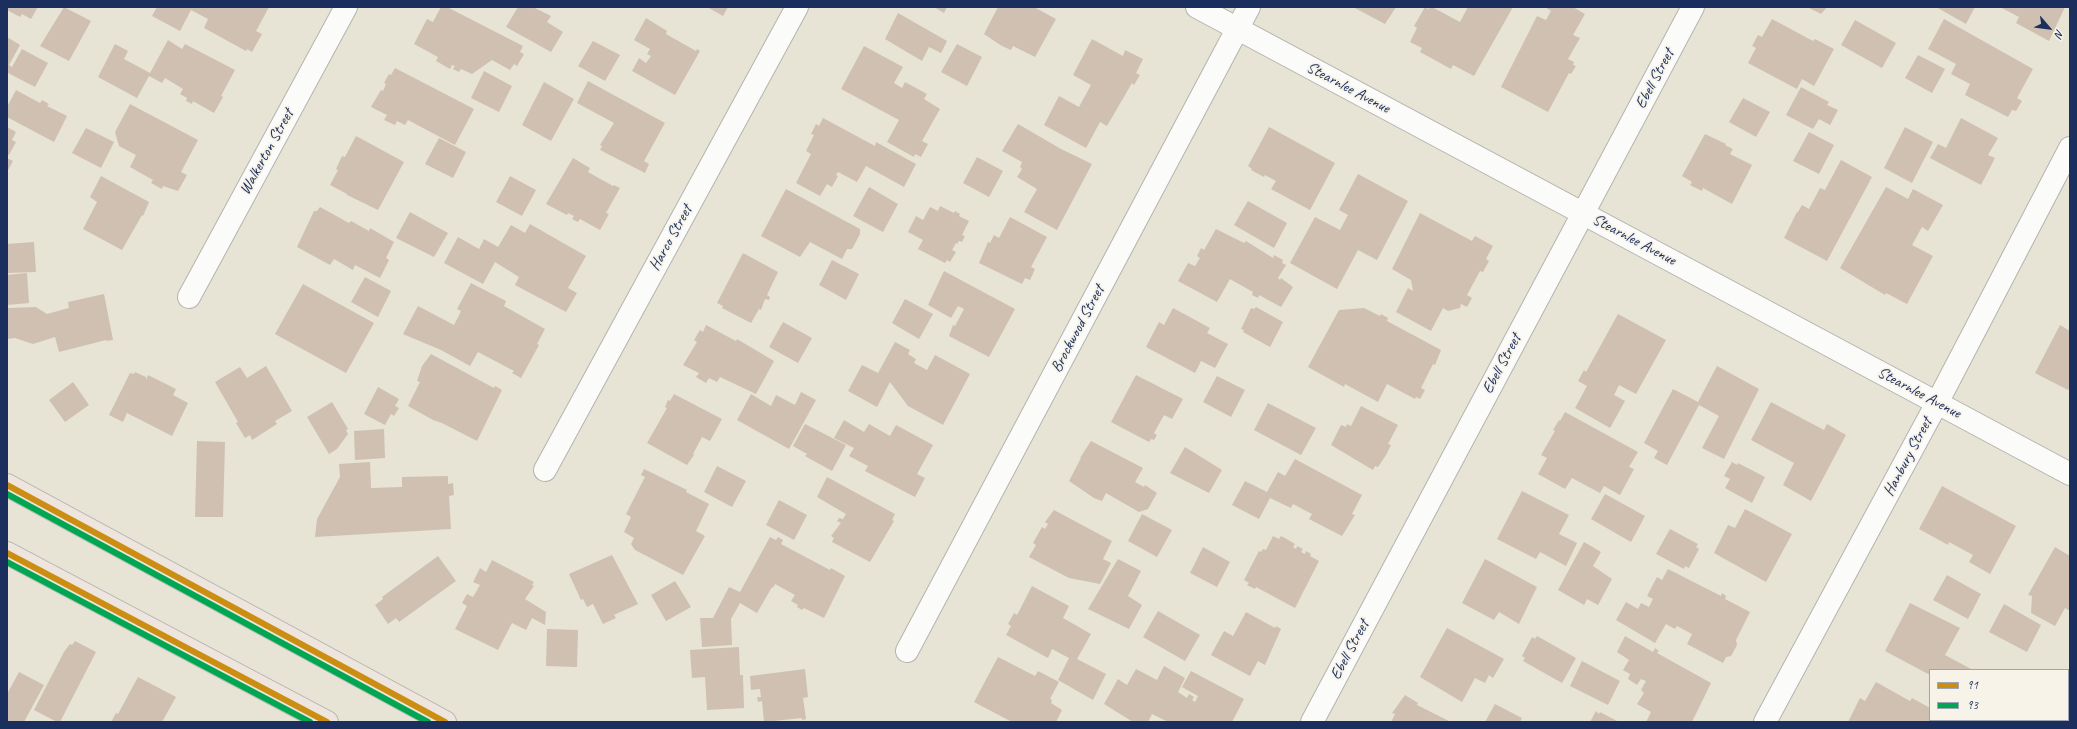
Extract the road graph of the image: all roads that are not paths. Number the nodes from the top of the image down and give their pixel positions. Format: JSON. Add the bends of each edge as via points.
{"nodes":[{"id":1,"x":346,"y":7,"type":"edge"},
{"id":2,"x":797,"y":7,"type":"edge"},
{"id":3,"x":1197,"y":7,"type":"edge"},
{"id":4,"x":1249,"y":7,"type":"edge"},
{"id":5,"x":1693,"y":7,"type":"edge"},
{"id":6,"x":1237,"y":29,"type":"junction"},
{"id":7,"x":2070,"y":148,"type":"edge"},
{"id":8,"x":1583,"y":213,"type":"junction"},
{"id":9,"x":189,"y":297,"type":"dead end"},
{"id":10,"x":1937,"y":403,"type":"junction"},
{"id":11,"x":545,"y":470,"type":"dead end"},
{"id":12,"x":2070,"y":474,"type":"edge"},
{"id":13,"x":7,"y":485,"type":"edge"},
{"id":14,"x":7,"y":553,"type":"edge"},
{"id":15,"x":907,"y":651,"type":"dead end"},
{"id":16,"x":327,"y":722,"type":"edge"},
{"id":17,"x":445,"y":722,"type":"edge"},
{"id":18,"x":1312,"y":722,"type":"edge"},
{"id":19,"x":1765,"y":722,"type":"edge"}],
"edges":[{"from":1,"to":9,"type":"street","name":"Walkerton Street"},
{"from":2,"to":11,"type":"street","name":"Harco Street"},
{"from":3,"to":6,"type":"street","name":"Stearnlee Avenue"},
{"from":4,"to":6,"type":"street","name":"Brockwood Street"},
{"from":5,"to":8,"type":"street","name":"Ebell Street"},
{"from":6,"to":8,"type":"street","name":"Stearnlee Avenue"},
{"from":6,"to":15,"type":"street","name":"Brockwood Street"},
{"from":7,"to":10,"type":"street","name":"Hanbury Street"},
{"from":8,"to":10,"type":"street","name":"Stearnlee Avenue"},
{"from":8,"to":18,"type":"street","name":"Ebell Street"},
{"from":10,"to":12,"type":"street","name":"Stearnlee Avenue"},
{"from":10,"to":19,"type":"street","name":"Hanbury Street"},
{"from":13,"to":17,"type":"main road"},
{"from":14,"to":16,"type":"main road"}]}
